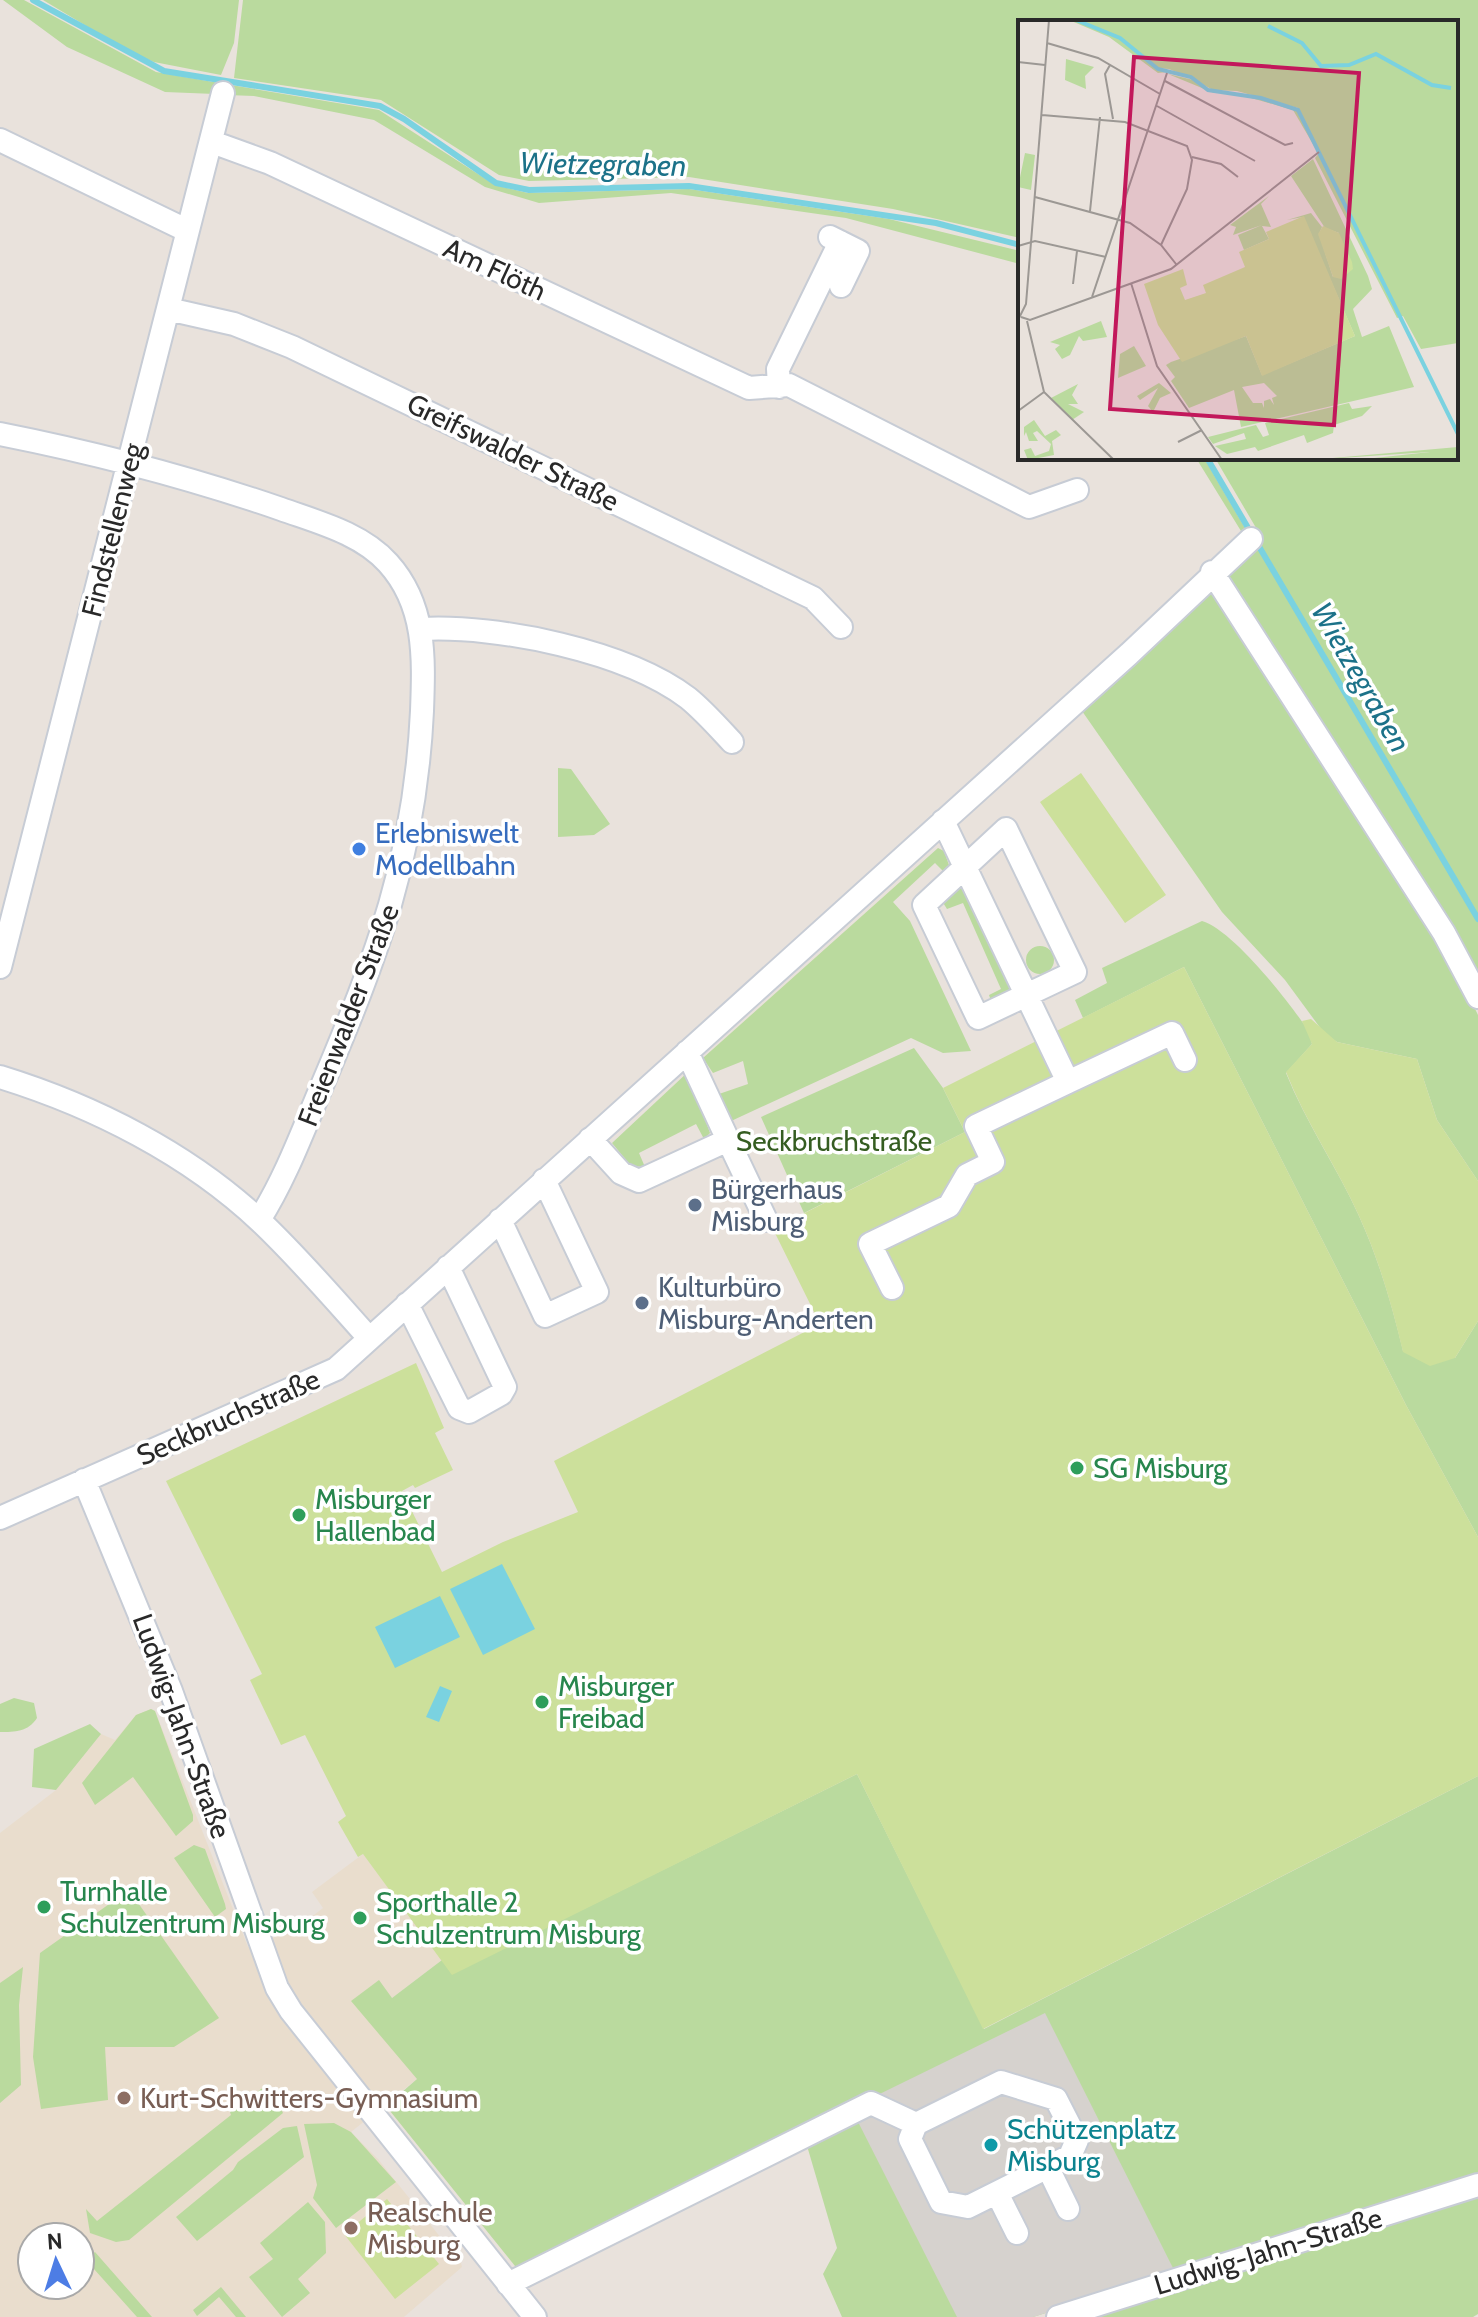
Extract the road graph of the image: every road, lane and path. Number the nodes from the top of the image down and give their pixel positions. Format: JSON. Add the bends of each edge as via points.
{"nodes":[{"id":1,"x":223,"y":93,"type":"dead end"},
{"id":2,"x":0,"y":140,"type":"edge"},
{"id":3,"x":212,"y":142,"type":"junction"},
{"id":4,"x":186,"y":230,"type":"junction"},
{"id":5,"x":841,"y":286,"type":"dead end"},
{"id":6,"x":168,"y":309,"type":"junction"},
{"id":7,"x":779,"y":387,"type":"junction"},
{"id":8,"x":0,"y":434,"type":"edge"},
{"id":9,"x":130,"y":462,"type":"junction"},
{"id":10,"x":1077,"y":490,"type":"dead end"},
{"id":11,"x":1251,"y":539,"type":"dead end"},
{"id":12,"x":1212,"y":572,"type":"junction"},
{"id":13,"x":841,"y":627,"type":"dead end"},
{"id":14,"x":422,"y":629,"type":"junction"},
{"id":15,"x":732,"y":742,"type":"dead end"},
{"id":16,"x":943,"y":821,"type":"junction"},
{"id":17,"x":965,"y":866,"type":"junction"},
{"id":18,"x":1,"y":960,"type":"edge"},
{"id":19,"x":1027,"y":995,"type":"junction"},
{"id":20,"x":1478,"y":997,"type":"edge"},
{"id":21,"x":687,"y":1052,"type":"junction"},
{"id":22,"x":1185,"y":1060,"type":"dead end"},
{"id":23,"x":0,"y":1077,"type":"edge"},
{"id":24,"x":1068,"y":1082,"type":"junction"},
{"id":25,"x":590,"y":1139,"type":"junction"},
{"id":26,"x":728,"y":1140,"type":"junction"},
{"id":27,"x":544,"y":1180,"type":"junction"},
{"id":28,"x":259,"y":1220,"type":"junction"},
{"id":29,"x":500,"y":1220,"type":"junction"},
{"id":30,"x":766,"y":1220,"type":"dead end"},
{"id":31,"x":448,"y":1267,"type":"junction"},
{"id":32,"x":892,"y":1288,"type":"dead end"},
{"id":33,"x":407,"y":1304,"type":"junction"},
{"id":34,"x":369,"y":1338,"type":"junction"},
{"id":35,"x":84,"y":1480,"type":"junction"},
{"id":36,"x":0,"y":1518,"type":"edge"},
{"id":37,"x":916,"y":2124,"type":"junction"},
{"id":38,"x":1048,"y":2168,"type":"junction"},
{"id":39,"x":1478,"y":2185,"type":"edge"},
{"id":40,"x":997,"y":2193,"type":"junction"},
{"id":41,"x":1068,"y":2209,"type":"dead end"},
{"id":42,"x":1017,"y":2233,"type":"dead end"},
{"id":43,"x":508,"y":2284,"type":"junction"},
{"id":44,"x":535,"y":2317,"type":"edge"},
{"id":45,"x":1058,"y":2317,"type":"edge"}],
"edges":[{"from":1,"to":3,"type":"street","name":"Findstellenweg"},
{"from":2,"to":4,"type":"street"},
{"from":3,"to":4,"type":"street","name":"Findstellenweg"},
{"from":3,"to":7,"type":"street","name":"Am Flöth","via":[[285,170],[749,388]]},
{"from":4,"to":6,"type":"street","name":"Findstellenweg"},
{"from":5,"to":7,"type":"street","via":[[858,251],[835,239],[778,369]]},
{"from":6,"to":9,"type":"street","name":"Findstellenweg"},
{"from":6,"to":13,"type":"street","name":"Greifswalder Straße","via":[[234,324],[292,347],[550,468],[813,598]]},
{"from":7,"to":10,"type":"street","name":"Am Flöth","via":[[789,385],[1029,507]]},
{"from":8,"to":9,"type":"street","name":"Freienwalder Straße"},
{"from":9,"to":14,"type":"street","name":"Freienwalder Straße","via":[[351,535],[387,562],[406,589]]},
{"from":9,"to":18,"type":"street","name":"Findstellenweg"},
{"from":11,"to":12,"type":"street","name":"Seckbruchstraße"},
{"from":12,"to":16,"type":"street","name":"Seckbruchstraße"},
{"from":12,"to":20,"type":"street","via":[[1444,933]]},
{"from":14,"to":15,"type":"street","via":[[496,632],[615,663],[688,698]]},
{"from":14,"to":28,"type":"street","name":"Freienwalder Straße","via":[[414,810],[388,922],[291,1158]]},
{"from":16,"to":17,"type":"street"},
{"from":16,"to":21,"type":"street","name":"Seckbruchstraße"},
{"from":17,"to":19,"type":"street"},
{"from":17,"to":19,"type":"street","via":[[924,905],[930,919],[978,1018]]},
{"from":17,"to":19,"type":"street","via":[[1006,829],[1075,972]]},
{"from":19,"to":24,"type":"street"},
{"from":21,"to":25,"type":"street","name":"Seckbruchstraße"},
{"from":21,"to":26,"type":"street"},
{"from":22,"to":24,"type":"street","via":[[1172,1033]]},
{"from":23,"to":28,"type":"street","via":[[64,1099],[145,1139]]},
{"from":24,"to":32,"type":"street","via":[[976,1126],[993,1162],[967,1175],[949,1206],[870,1244]]},
{"from":25,"to":26,"type":"street","via":[[621,1173],[639,1181]]},
{"from":25,"to":27,"type":"street","name":"Seckbruchstraße"},
{"from":26,"to":30,"type":"street"},
{"from":27,"to":29,"type":"street","name":"Seckbruchstraße"},
{"from":27,"to":29,"type":"street","via":[[597,1292],[545,1316]]},
{"from":28,"to":34,"type":"street"},
{"from":29,"to":31,"type":"street","name":"Seckbruchstraße"},
{"from":31,"to":33,"type":"street","name":"Seckbruchstraße"},
{"from":31,"to":33,"type":"street","via":[[505,1387],[501,1394],[469,1412],[459,1408]]},
{"from":33,"to":34,"type":"street","name":"Seckbruchstraße"},
{"from":34,"to":35,"type":"street","name":"Seckbruchstraße","via":[[322,1377]]},
{"from":35,"to":36,"type":"street","name":"Seckbruchstraße"},
{"from":35,"to":43,"type":"street","name":"Ludwig-Jahn-Straße","via":[[171,1691],[277,1988]]},
{"from":37,"to":38,"type":"street","via":[[1001,2082],[1056,2099],[1077,2140],[1070,2156]]},
{"from":37,"to":40,"type":"street","via":[[910,2139],[941,2202],[968,2207]]},
{"from":37,"to":43,"type":"street","via":[[871,2103]]},
{"from":38,"to":40,"type":"street"},
{"from":38,"to":41,"type":"street"},
{"from":39,"to":45,"type":"street","name":"Ludwig-Jahn-Straße"},
{"from":40,"to":42,"type":"street"},
{"from":43,"to":44,"type":"street","name":"Ludwig-Jahn-Straße"}]}
